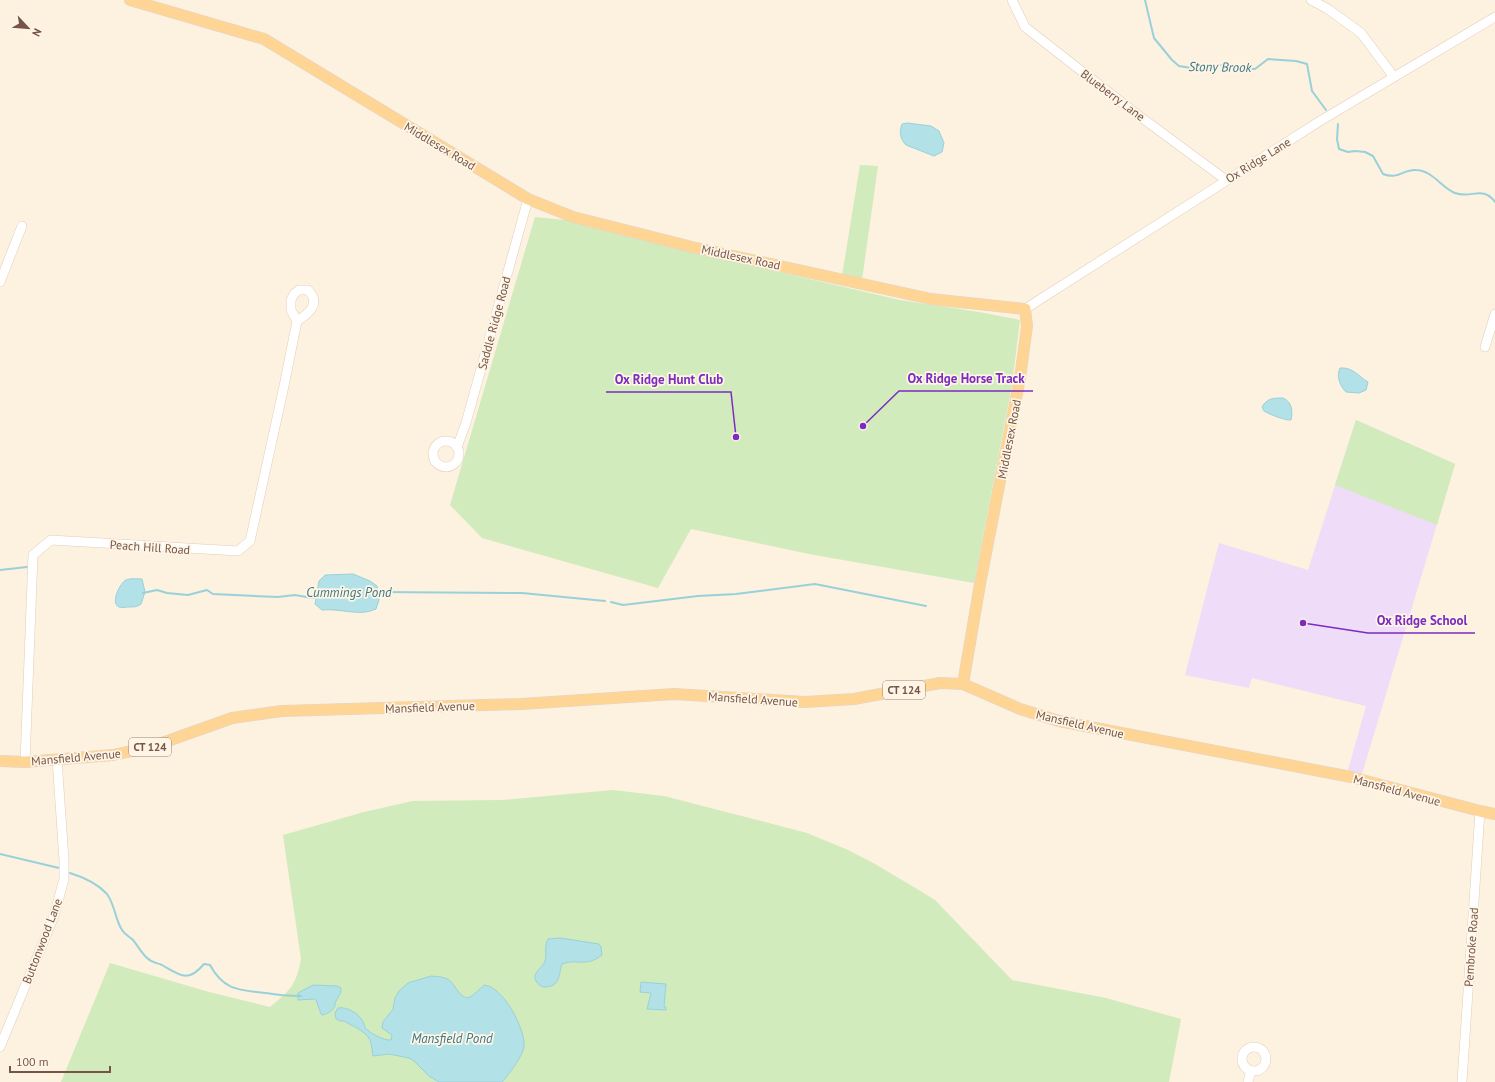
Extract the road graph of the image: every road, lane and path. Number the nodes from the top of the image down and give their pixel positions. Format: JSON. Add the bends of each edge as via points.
{"nodes":[{"id":1,"x":130,"y":0,"type":"edge"},
{"id":2,"x":1012,"y":0,"type":"edge"},
{"id":3,"x":1311,"y":0,"type":"edge"},
{"id":4,"x":1495,"y":17,"type":"edge"},
{"id":5,"x":1394,"y":77,"type":"junction"},
{"id":6,"x":1226,"y":180,"type":"junction"},
{"id":7,"x":528,"y":199,"type":"junction"},
{"id":8,"x":22,"y":226,"type":"dead end"},
{"id":9,"x":0,"y":282,"type":"edge"},
{"id":10,"x":1025,"y":309,"type":"junction"},
{"id":11,"x":1495,"y":314,"type":"edge"},
{"id":12,"x":297,"y":321,"type":"dead end"},
{"id":13,"x":1485,"y":347,"type":"dead end"},
{"id":14,"x":457,"y":447,"type":"dead end"},
{"id":15,"x":963,"y":684,"type":"junction"},
{"id":16,"x":57,"y":759,"type":"junction"},
{"id":17,"x":0,"y":761,"type":"edge"},
{"id":18,"x":25,"y":762,"type":"junction"},
{"id":19,"x":1480,"y":811,"type":"junction"},
{"id":20,"x":1495,"y":814,"type":"edge"},
{"id":21,"x":0,"y":1047,"type":"edge"},
{"id":22,"x":1250,"y":1071,"type":"dead end"},
{"id":23,"x":1248,"y":1082,"type":"edge"},
{"id":24,"x":1462,"y":1082,"type":"edge"}],
"edges":[{"from":1,"to":7,"type":"main road","name":"Middlesex Road","via":[[264,39]]},
{"from":2,"to":6,"type":"street","name":"Blueberry Lane","via":[[1025,27]]},
{"from":3,"to":5,"type":"street","via":[[1361,33]]},
{"from":4,"to":5,"type":"street","name":"Ox Ridge Lane"},
{"from":5,"to":6,"type":"street","name":"Ox Ridge Lane"},
{"from":6,"to":10,"type":"street","name":"Ox Ridge Lane"},
{"from":7,"to":10,"type":"main road","name":"Middlesex Road","via":[[573,217],[692,247],[931,299]]},
{"from":7,"to":14,"type":"street","name":"Saddle Ridge Road","via":[[466,423]]},
{"from":8,"to":9,"type":"street"},
{"from":10,"to":15,"type":"main road","name":"Middlesex Road","via":[[1027,326],[1020,378],[981,576]]},
{"from":11,"to":13,"type":"street"},
{"from":12,"to":18,"type":"street","name":"Peach Hill Road","via":[[250,541],[238,551],[51,540],[33,555]]},
{"from":15,"to":16,"type":"main road","name":"Mansfield Avenue","number":"CT 124","via":[[940,683],[854,699],[805,702],[674,694],[521,704],[282,711],[232,718],[151,747],[113,755]]},
{"from":15,"to":19,"type":"main road","name":"Mansfield Avenue","number":"CT 124","via":[[1020,709],[1058,721],[1351,777]]},
{"from":16,"to":18,"type":"main road","name":"Mansfield Avenue","number":"CT 124"},
{"from":16,"to":21,"type":"street","name":"Buttonwood Lane","via":[[64,879],[54,916]]},
{"from":17,"to":18,"type":"main road","name":"Mansfield Avenue","number":"CT 124"},
{"from":19,"to":20,"type":"main road","name":"Mansfield Avenue","number":"CT 124"},
{"from":19,"to":24,"type":"street","name":"Pembroke Road"},
{"from":22,"to":23,"type":"street"}]}
